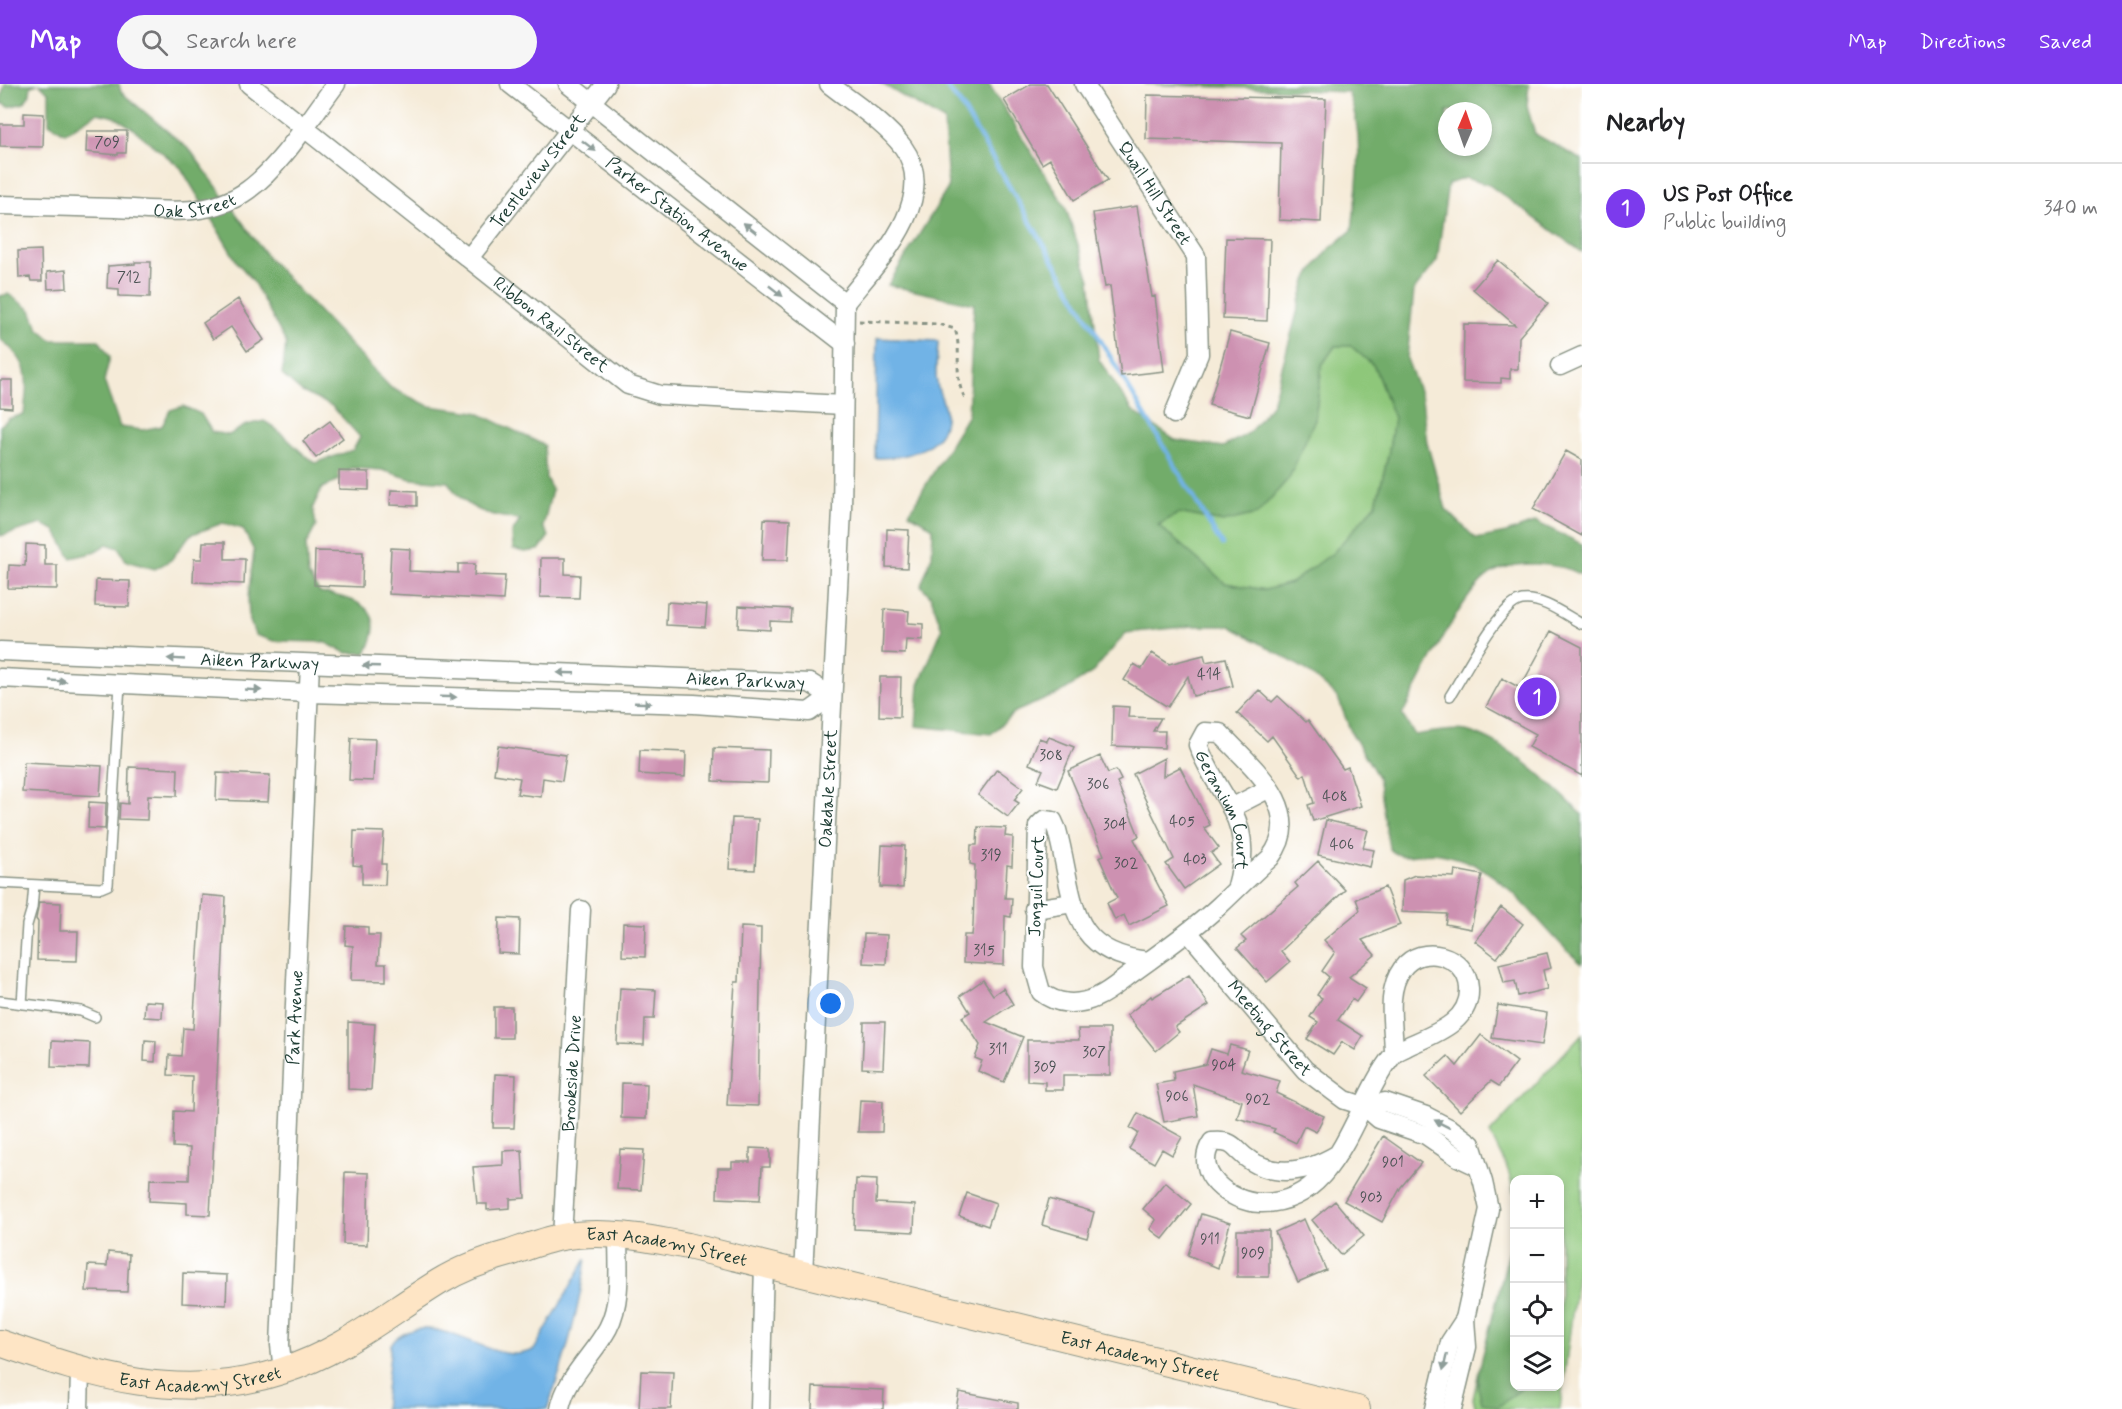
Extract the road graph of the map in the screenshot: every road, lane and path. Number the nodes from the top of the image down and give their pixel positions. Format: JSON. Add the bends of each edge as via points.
{"nodes":[{"id":1,"x":249,"y":84,"type":"edge"},
{"id":2,"x":336,"y":84,"type":"edge"},
{"id":3,"x":510,"y":84,"type":"edge"},
{"id":4,"x":568,"y":84,"type":"edge"},
{"id":5,"x":606,"y":84,"type":"edge"},
{"id":6,"x":829,"y":84,"type":"edge"},
{"id":7,"x":1084,"y":84,"type":"edge"},
{"id":8,"x":591,"y":103,"type":"junction"},
{"id":9,"x":303,"y":127,"type":"junction"},
{"id":10,"x":569,"y":130,"type":"junction"},
{"id":11,"x":0,"y":205,"type":"edge"},
{"id":12,"x":470,"y":258,"type":"junction"},
{"id":13,"x":845,"y":303,"type":"junction"},
{"id":14,"x":858,"y":321,"type":"dead end"},
{"id":15,"x":845,"y":344,"type":"junction"},
{"id":16,"x":1582,"y":356,"type":"edge"},
{"id":17,"x":1560,"y":366,"type":"dead end"},
{"id":18,"x":965,"y":398,"type":"dead end"},
{"id":19,"x":843,"y":405,"type":"junction"},
{"id":20,"x":1174,"y":414,"type":"dead end"},
{"id":21,"x":1582,"y":624,"type":"edge"},
{"id":22,"x":0,"y":651,"type":"edge"},
{"id":23,"x":310,"y":663,"type":"junction"},
{"id":24,"x":0,"y":678,"type":"edge"},
{"id":25,"x":120,"y":684,"type":"junction"},
{"id":26,"x":309,"y":693,"type":"junction"},
{"id":27,"x":831,"y":696,"type":"junction"},
{"id":28,"x":1450,"y":696,"type":"dead end"},
{"id":29,"x":1268,"y":789,"type":"junction"},
{"id":30,"x":1232,"y":808,"type":"junction"},
{"id":31,"x":0,"y":883,"type":"edge"},
{"id":32,"x":34,"y":885,"type":"junction"},
{"id":33,"x":1237,"y":886,"type":"junction"},
{"id":34,"x":1072,"y":903,"type":"junction"},
{"id":35,"x":1034,"y":909,"type":"junction"},
{"id":36,"x":581,"y":910,"type":"dead end"},
{"id":37,"x":1188,"y":932,"type":"junction"},
{"id":38,"x":1149,"y":961,"type":"junction"},
{"id":39,"x":0,"y":1001,"type":"edge"},
{"id":40,"x":22,"y":1004,"type":"junction"},
{"id":41,"x":95,"y":1017,"type":"dead end"},
{"id":42,"x":1394,"y":1053,"type":"junction"},
{"id":43,"x":1364,"y":1106,"type":"junction"},
{"id":44,"x":1338,"y":1154,"type":"junction"},
{"id":45,"x":618,"y":1235,"type":"junction"},
{"id":46,"x":562,"y":1237,"type":"junction"},
{"id":47,"x":764,"y":1265,"type":"junction"},
{"id":48,"x":803,"y":1274,"type":"junction"},
{"id":49,"x":1465,"y":1320,"type":"junction"},
{"id":50,"x":0,"y":1343,"type":"edge"},
{"id":51,"x":80,"y":1371,"type":"junction"},
{"id":52,"x":283,"y":1371,"type":"junction"},
{"id":53,"x":79,"y":1409,"type":"edge"},
{"id":54,"x":560,"y":1409,"type":"edge"},
{"id":55,"x":760,"y":1409,"type":"edge"},
{"id":56,"x":1357,"y":1409,"type":"edge"},
{"id":57,"x":1434,"y":1409,"type":"edge"},
{"id":58,"x":1452,"y":1409,"type":"edge"}],
"edges":[{"from":1,"to":9,"type":"street","name":"Ribbon Rail Street"},
{"from":2,"to":9,"type":"street","name":"Oak Street"},
{"from":3,"to":10,"type":"street","name":"Parker Station Avenue"},
{"from":4,"to":8,"type":"street","name":"Parker Station Avenue"},
{"from":5,"to":8,"type":"street","name":"Trestleview Street"},
{"from":6,"to":13,"type":"street","via":[[891,133],[904,148],[915,175],[909,214]]},
{"from":7,"to":20,"type":"street","name":"Quail Hill Street","via":[[1196,256],[1199,354]]},
{"from":8,"to":10,"type":"street","name":"Trestleview Street"},
{"from":13,"to":8,"type":"street","name":"Parker Station Avenue","one_way":true},
{"from":9,"to":11,"type":"street","name":"Oak Street","via":[[248,190],[195,211]]},
{"from":9,"to":12,"type":"street","name":"Ribbon Rail Street"},
{"from":10,"to":12,"type":"street","name":"Trestleview Street"},
{"from":10,"to":15,"type":"street","name":"Parker Station Avenue","one_way":true},
{"from":12,"to":19,"type":"street","name":"Ribbon Rail Street","via":[[612,374],[645,392]]},
{"from":13,"to":15,"type":"street","name":"Oakdale Street"},
{"from":14,"to":18,"type":"path","via":[[938,324],[955,329],[958,386]]},
{"from":15,"to":19,"type":"street","name":"Oakdale Street"},
{"from":16,"to":17,"type":"street"},
{"from":19,"to":27,"type":"street","name":"Oakdale Street","via":[[842,510]]},
{"from":21,"to":28,"type":"lane","via":[[1539,602],[1521,600],[1498,619]]},
{"from":23,"to":22,"type":"street","name":"Aiken Parkway","one_way":true},
{"from":23,"to":26,"type":"street","name":"Park Avenue"},
{"from":27,"to":23,"type":"street","name":"Aiken Parkway","one_way":true,"via":[[810,683]]},
{"from":24,"to":25,"type":"street","name":"Aiken Parkway","one_way":true},
{"from":25,"to":26,"type":"street","name":"Aiken Parkway","one_way":true},
{"from":25,"to":32,"type":"lane","via":[[108,885]]},
{"from":26,"to":27,"type":"street","name":"Aiken Parkway","one_way":true,"via":[[694,704],[808,712]]},
{"from":26,"to":52,"type":"street","name":"Park Avenue","via":[[280,1345]]},
{"from":27,"to":48,"type":"street","name":"Oakdale Street"},
{"from":29,"to":30,"type":"street"},
{"from":29,"to":30,"type":"street","name":"Geranium Court","via":[[1220,733],[1205,732],[1198,745]]},
{"from":29,"to":33,"type":"street","name":"Geranium Court","via":[[1280,806],[1283,834],[1270,858]]},
{"from":30,"to":33,"type":"street","name":"Geranium Court","via":[[1244,852]]},
{"from":31,"to":32,"type":"lane"},
{"from":32,"to":40,"type":"lane"},
{"from":33,"to":37,"type":"street","name":"Geranium Court"},
{"from":34,"to":35,"type":"street"},
{"from":34,"to":35,"type":"street","name":"Jonquil Court","via":[[1057,830],[1053,821],[1044,820],[1038,826]]},
{"from":34,"to":38,"type":"street","name":"Jonquil Court","via":[[1090,939],[1107,952]]},
{"from":35,"to":38,"type":"street","name":"Jonquil Court","via":[[1036,980],[1041,992],[1050,999],[1061,1003],[1097,998]]},
{"from":36,"to":46,"type":"street","name":"Brookside Drive"},
{"from":37,"to":38,"type":"street","name":"Jonquil Court"},
{"from":37,"to":43,"type":"street","name":"Meeting Street","via":[[1305,1070],[1346,1100]]},
{"from":39,"to":40,"type":"lane"},
{"from":40,"to":41,"type":"lane","via":[[81,1011]]},
{"from":42,"to":42,"type":"street","via":[[1448,1027],[1465,1011],[1469,990],[1466,971],[1453,960],[1436,954],[1417,956],[1402,968],[1393,988]]},
{"from":42,"to":43,"type":"street"},
{"from":43,"to":44,"type":"street"},
{"from":43,"to":49,"type":"street","name":"Meeting Street","via":[[1379,1119],[1426,1135],[1477,1166],[1489,1209]]},
{"from":44,"to":44,"type":"street","via":[[1317,1167],[1293,1172],[1268,1169],[1250,1161],[1226,1141],[1212,1142],[1205,1152],[1204,1166],[1233,1196],[1259,1203],[1293,1197],[1321,1177]]},
{"from":45,"to":46,"type":"street","name":"East Academy Street"},
{"from":45,"to":47,"type":"street","name":"East Academy Street","via":[[660,1240]]},
{"from":45,"to":54,"type":"street","via":[[617,1298],[608,1328],[579,1367]]},
{"from":46,"to":52,"type":"street","name":"East Academy Street","via":[[468,1265],[356,1338]]},
{"from":47,"to":48,"type":"street","name":"East Academy Street"},
{"from":47,"to":55,"type":"street"},
{"from":48,"to":56,"type":"street","name":"East Academy Street"},
{"from":49,"to":57,"type":"street","name":"Meeting Street","one_way":true,"via":[[1450,1342]]},
{"from":49,"to":58,"type":"street","name":"Meeting Street","via":[[1467,1347]]},
{"from":50,"to":51,"type":"street","name":"East Academy Street"},
{"from":51,"to":52,"type":"street","name":"East Academy Street","via":[[179,1386],[237,1382]]},
{"from":51,"to":53,"type":"street"}]}
